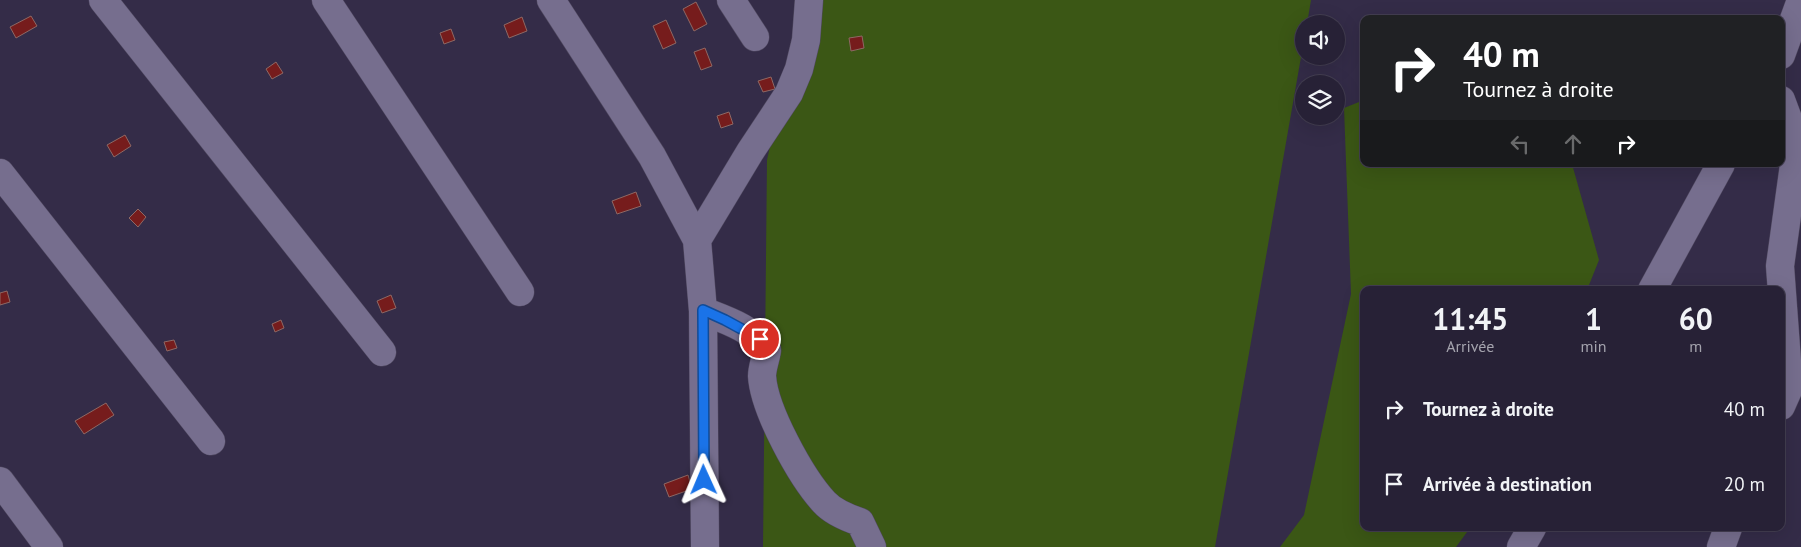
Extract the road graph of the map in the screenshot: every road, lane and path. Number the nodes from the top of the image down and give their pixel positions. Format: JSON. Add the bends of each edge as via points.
{"nodes":[{"id":1,"x":103,"y":0,"type":"edge"},
{"id":2,"x":326,"y":0,"type":"edge"},
{"id":3,"x":551,"y":0,"type":"edge"},
{"id":4,"x":731,"y":0,"type":"edge"},
{"id":5,"x":809,"y":0,"type":"edge"},
{"id":6,"x":1801,"y":0,"type":"edge"},
{"id":7,"x":755,"y":37,"type":"dead end"},
{"id":8,"x":1785,"y":44,"type":"edge"},
{"id":9,"x":1785,"y":111,"type":"edge"},
{"id":10,"x":1719,"y":167,"type":"edge"},
{"id":11,"x":0,"y":173,"type":"edge"},
{"id":12,"x":696,"y":240,"type":"junction"},
{"id":13,"x":1654,"y":286,"type":"edge"},
{"id":14,"x":1781,"y":286,"type":"edge"},
{"id":15,"x":520,"y":292,"type":"dead end"},
{"id":16,"x":703,"y":310,"type":"junction"},
{"id":17,"x":1785,"y":334,"type":"edge"},
{"id":18,"x":382,"y":352,"type":"dead end"},
{"id":19,"x":1785,"y":397,"type":"edge"},
{"id":20,"x":211,"y":441,"type":"dead end"},
{"id":21,"x":0,"y":481,"type":"edge"},
{"id":22,"x":1530,"y":531,"type":"edge"},
{"id":23,"x":1727,"y":531,"type":"edge"},
{"id":24,"x":49,"y":547,"type":"edge"},
{"id":25,"x":704,"y":547,"type":"edge"},
{"id":26,"x":872,"y":547,"type":"edge"},
{"id":27,"x":1521,"y":547,"type":"edge"},
{"id":28,"x":1721,"y":547,"type":"edge"}],
"edges":[{"from":1,"to":18,"type":"street"},
{"from":2,"to":15,"type":"street"},
{"from":3,"to":12,"type":"street","via":[[652,156]]},
{"from":4,"to":7,"type":"street"},
{"from":5,"to":12,"type":"street","via":[[800,69],[789,93]]},
{"from":6,"to":8,"type":"street"},
{"from":9,"to":14,"type":"street","via":[[1797,143],[1780,266]]},
{"from":10,"to":13,"type":"street"},
{"from":11,"to":20,"type":"street"},
{"from":12,"to":16,"type":"street"},
{"from":16,"to":25,"type":"street"},
{"from":16,"to":26,"type":"street","via":[[760,339],[767,350],[762,375],[766,396],[781,435],[824,503],[860,522]]},
{"from":17,"to":19,"type":"street","via":[[1789,388]]},
{"from":21,"to":24,"type":"street"},
{"from":22,"to":27,"type":"street"},
{"from":23,"to":28,"type":"street"}]}
